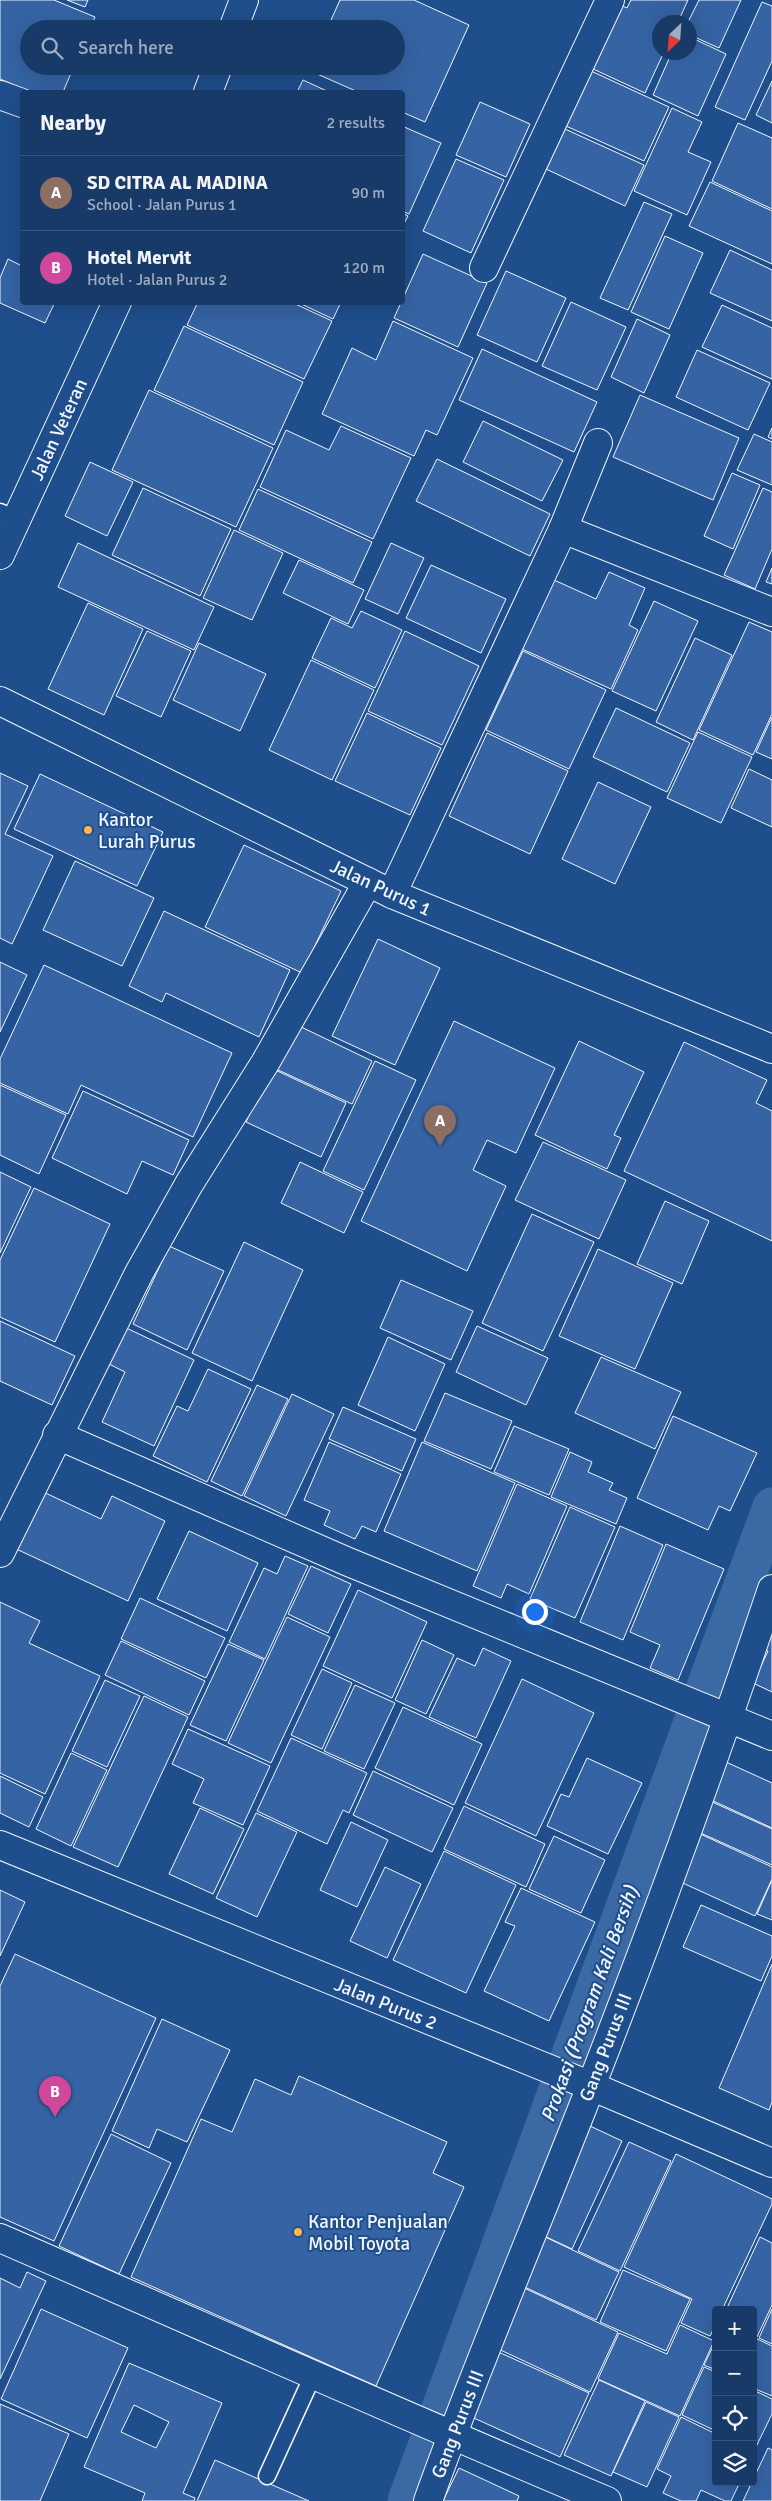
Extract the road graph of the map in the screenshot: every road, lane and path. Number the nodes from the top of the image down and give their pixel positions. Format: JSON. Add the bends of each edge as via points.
{"nodes":[{"id":1,"x":244,"y":0,"type":"edge"},
{"id":2,"x":610,"y":0,"type":"edge"},
{"id":3,"x":236,"y":20,"type":"edge"},
{"id":4,"x":215,"y":75,"type":"edge"},
{"id":5,"x":209,"y":90,"type":"edge"},
{"id":6,"x":0,"y":95,"type":"edge"},
{"id":7,"x":20,"y":102,"type":"edge"},
{"id":8,"x":484,"y":268,"type":"dead end"},
{"id":9,"x":114,"y":305,"type":"edge"},
{"id":10,"x":598,"y":443,"type":"dead end"},
{"id":11,"x":8,"y":515,"type":"edge"},
{"id":12,"x":563,"y":529,"type":"junction"},
{"id":13,"x":0,"y":554,"type":"edge"},
{"id":14,"x":772,"y":612,"type":"edge"},
{"id":15,"x":0,"y":701,"type":"edge"},
{"id":16,"x":368,"y":882,"type":"junction"},
{"id":17,"x":392,"y":894,"type":"junction"},
{"id":18,"x":772,"y":1050,"type":"edge"},
{"id":19,"x":58,"y":1436,"type":"junction"},
{"id":20,"x":0,"y":1553,"type":"edge"},
{"id":21,"x":772,"y":1589,"type":"edge"},
{"id":22,"x":721,"y":1714,"type":"junction"},
{"id":23,"x":772,"y":1736,"type":"edge"},
{"id":24,"x":0,"y":1845,"type":"edge"},
{"id":25,"x":587,"y":2084,"type":"junction"},
{"id":26,"x":772,"y":2163,"type":"edge"},
{"id":27,"x":0,"y":2238,"type":"edge"},
{"id":28,"x":314,"y":2374,"type":"junction"},
{"id":29,"x":444,"y":2433,"type":"junction"},
{"id":30,"x":267,"y":2476,"type":"dead end"},
{"id":31,"x":428,"y":2501,"type":"edge"},
{"id":32,"x":608,"y":2501,"type":"edge"}],
"edges":[{"from":1,"to":3,"type":"street"},
{"from":2,"to":8,"type":"street"},
{"from":4,"to":5,"type":"street"},
{"from":6,"to":7,"type":"street"},
{"from":9,"to":11,"type":"street","name":"Jalan Veteran"},
{"from":10,"to":12,"type":"street"},
{"from":11,"to":13,"type":"street","name":"Jalan Veteran"},
{"from":12,"to":14,"type":"street"},
{"from":12,"to":17,"type":"street"},
{"from":15,"to":16,"type":"street","name":"Jalan Purus 1"},
{"from":16,"to":17,"type":"street","name":"Jalan Purus 1"},
{"from":16,"to":19,"type":"street","via":[[265,1063],[189,1184],[139,1273]]},
{"from":17,"to":18,"type":"street","name":"Jalan Purus 1"},
{"from":19,"to":20,"type":"street"},
{"from":19,"to":22,"type":"street","via":[[346,1561]]},
{"from":21,"to":22,"type":"street","name":"Gang Purus III"},
{"from":22,"to":23,"type":"street"},
{"from":22,"to":25,"type":"street","name":"Gang Purus III"},
{"from":24,"to":25,"type":"street","name":"Jalan Purus 2"},
{"from":25,"to":26,"type":"street","name":"Jalan Purus 2"},
{"from":25,"to":29,"type":"street","name":"Gang Purus III"},
{"from":27,"to":28,"type":"street"},
{"from":28,"to":29,"type":"street"},
{"from":28,"to":30,"type":"lane"},
{"from":29,"to":31,"type":"street","name":"Gang Purus III"},
{"from":29,"to":32,"type":"street"}]}
